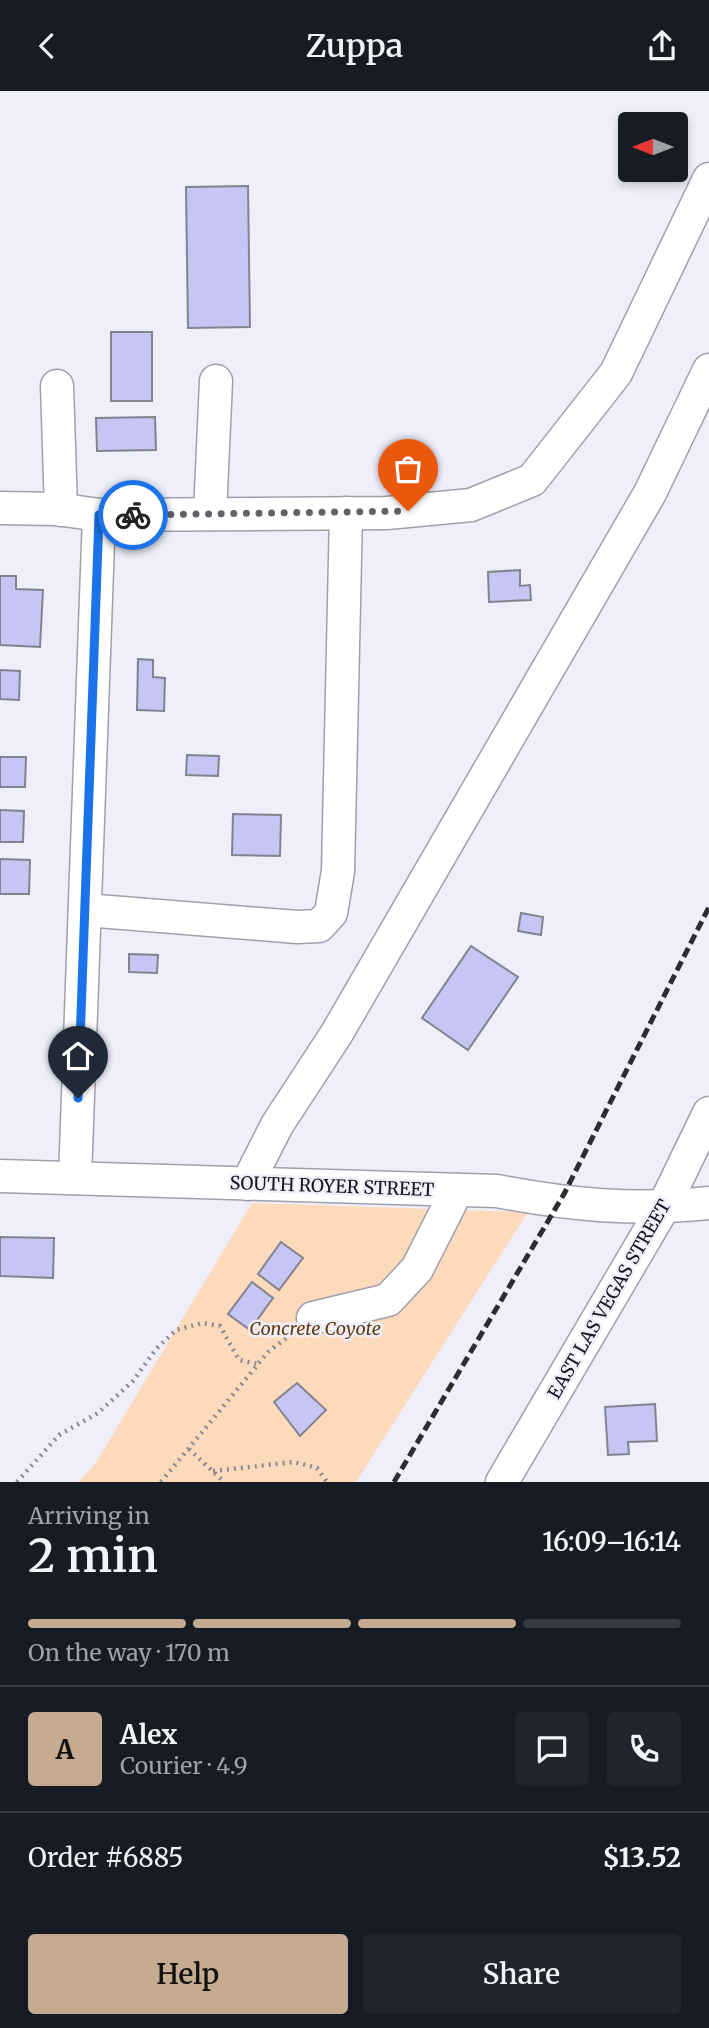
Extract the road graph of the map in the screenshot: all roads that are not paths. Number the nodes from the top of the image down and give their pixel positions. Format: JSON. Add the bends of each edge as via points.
{"nodes":[{"id":1,"x":709,"y":179,"type":"edge"},
{"id":2,"x":709,"y":370,"type":"edge"},
{"id":3,"x":216,"y":381,"type":"dead end"},
{"id":4,"x":57,"y":386,"type":"dead end"},
{"id":5,"x":0,"y":508,"type":"edge"},
{"id":6,"x":61,"y":510,"type":"junction"},
{"id":7,"x":346,"y":513,"type":"junction"},
{"id":8,"x":211,"y":514,"type":"junction"},
{"id":9,"x":99,"y":515,"type":"junction"},
{"id":10,"x":85,"y":910,"type":"junction"},
{"id":11,"x":709,"y":1113,"type":"edge"},
{"id":12,"x":0,"y":1176,"type":"edge"},
{"id":13,"x":75,"y":1178,"type":"junction"},
{"id":14,"x":247,"y":1184,"type":"junction"},
{"id":15,"x":457,"y":1190,"type":"junction"},
{"id":16,"x":709,"y":1203,"type":"edge"},
{"id":17,"x":663,"y":1208,"type":"junction"},
{"id":18,"x":313,"y":1318,"type":"road end"},
{"id":19,"x":502,"y":1482,"type":"edge"}],
"edges":[{"from":1,"to":7,"type":"street","via":[[616,373],[532,480],[471,505]]},
{"from":2,"to":14,"type":"street","via":[[650,493],[337,1033],[277,1125]]},
{"from":3,"to":8,"type":"street"},
{"from":4,"to":6,"type":"street"},
{"from":5,"to":6,"type":"street"},
{"from":6,"to":9,"type":"street"},
{"from":7,"to":8,"type":"street"},
{"from":7,"to":10,"type":"street","via":[[338,871],[331,913],[319,926],[297,927]]},
{"from":8,"to":9,"type":"street"},
{"from":9,"to":10,"type":"street"},
{"from":10,"to":13,"type":"street"},
{"from":11,"to":17,"type":"street","name":"EAST LAS VEGAS STREET"},
{"from":12,"to":13,"type":"street","name":"SOUTH ROYER STREET"},
{"from":13,"to":14,"type":"street","name":"SOUTH ROYER STREET"},
{"from":14,"to":15,"type":"street","name":"SOUTH ROYER STREET"},
{"from":15,"to":17,"type":"street","name":"SOUTH ROYER STREET","via":[[497,1191],[559,1203]]},
{"from":15,"to":18,"type":"street","via":[[417,1269],[388,1300]]},
{"from":16,"to":17,"type":"street","name":"SOUTH ROYER STREET"},
{"from":17,"to":19,"type":"street","name":"EAST LAS VEGAS STREET"}]}
